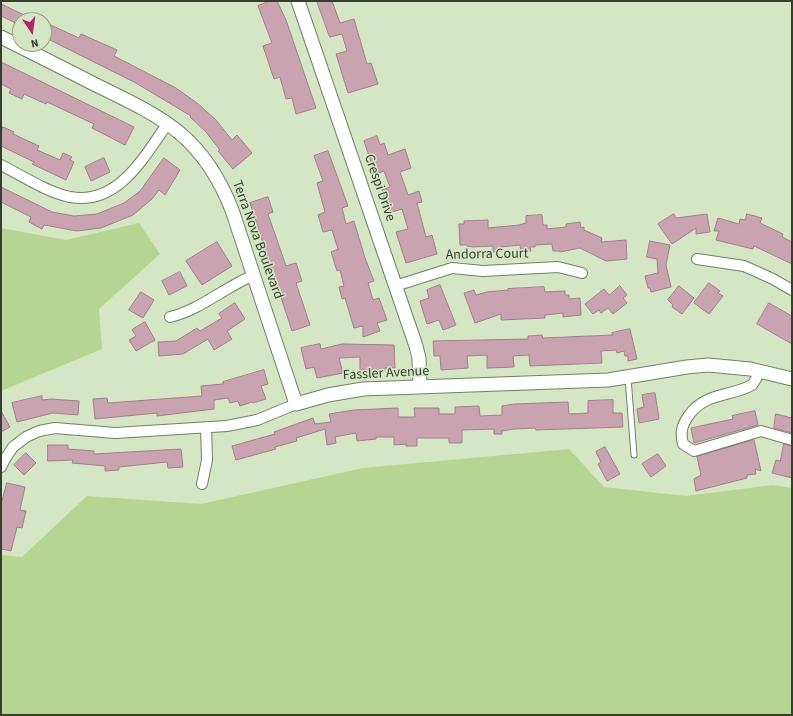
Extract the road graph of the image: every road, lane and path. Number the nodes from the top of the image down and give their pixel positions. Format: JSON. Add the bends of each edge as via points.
{"nodes":[{"id":1,"x":298,"y":1,"type":"edge"},
{"id":2,"x":1,"y":37,"type":"edge"},
{"id":3,"x":168,"y":123,"type":"junction"},
{"id":4,"x":1,"y":165,"type":"edge"},
{"id":5,"x":697,"y":259,"type":"dead end"},
{"id":6,"x":582,"y":274,"type":"dead end"},
{"id":7,"x":254,"y":275,"type":"junction"},
{"id":8,"x":395,"y":286,"type":"junction"},
{"id":9,"x":792,"y":290,"type":"edge"},
{"id":10,"x":170,"y":317,"type":"dead end"},
{"id":11,"x":758,"y":371,"type":"junction"},
{"id":12,"x":628,"y":378,"type":"junction"},
{"id":13,"x":792,"y":379,"type":"edge"},
{"id":14,"x":420,"y":387,"type":"junction"},
{"id":15,"x":296,"y":404,"type":"junction"},
{"id":16,"x":206,"y":427,"type":"junction"},
{"id":17,"x":792,"y":440,"type":"edge"},
{"id":18,"x":634,"y":455,"type":"dead end"},
{"id":19,"x":1,"y":467,"type":"edge"},
{"id":20,"x":202,"y":484,"type":"dead end"}],
"edges":[{"from":1,"to":8,"type":"street","name":"Crespi Drive"},
{"from":2,"to":3,"type":"street","name":"Terra Nova Boulevard","via":[[140,106]]},
{"from":3,"to":4,"type":"street","via":[[128,178],[100,194],[71,197],[57,193]]},
{"from":3,"to":7,"type":"street","name":"Terra Nova Boulevard","via":[[195,147],[218,178]]},
{"from":5,"to":9,"type":"street","via":[[744,266]]},
{"from":6,"to":8,"type":"street","name":"Andorra Court","via":[[558,267],[483,271],[452,268]]},
{"from":7,"to":10,"type":"street","via":[[228,287],[195,308]]},
{"from":7,"to":15,"type":"street","name":"Terra Nova Boulevard"},
{"from":8,"to":14,"type":"street","name":"Crespi Drive","via":[[419,358]]},
{"from":11,"to":12,"type":"street","name":"Fassler Avenue","via":[[708,365]]},
{"from":11,"to":13,"type":"street","name":"Fassler Avenue"},
{"from":11,"to":17,"type":"street","via":[[752,385],[706,400],[695,407],[682,426],[683,444],[694,451],[761,431]]},
{"from":12,"to":14,"type":"street","name":"Fassler Avenue"},
{"from":12,"to":18,"type":"lane"},
{"from":14,"to":15,"type":"street","name":"Fassler Avenue","via":[[344,391]]},
{"from":15,"to":16,"type":"street","name":"Fassler Avenue","via":[[257,420]]},
{"from":16,"to":19,"type":"street","name":"Fassler Avenue","via":[[115,433],[55,428],[39,431],[13,447]]},
{"from":16,"to":20,"type":"street","via":[[207,460]]}]}
